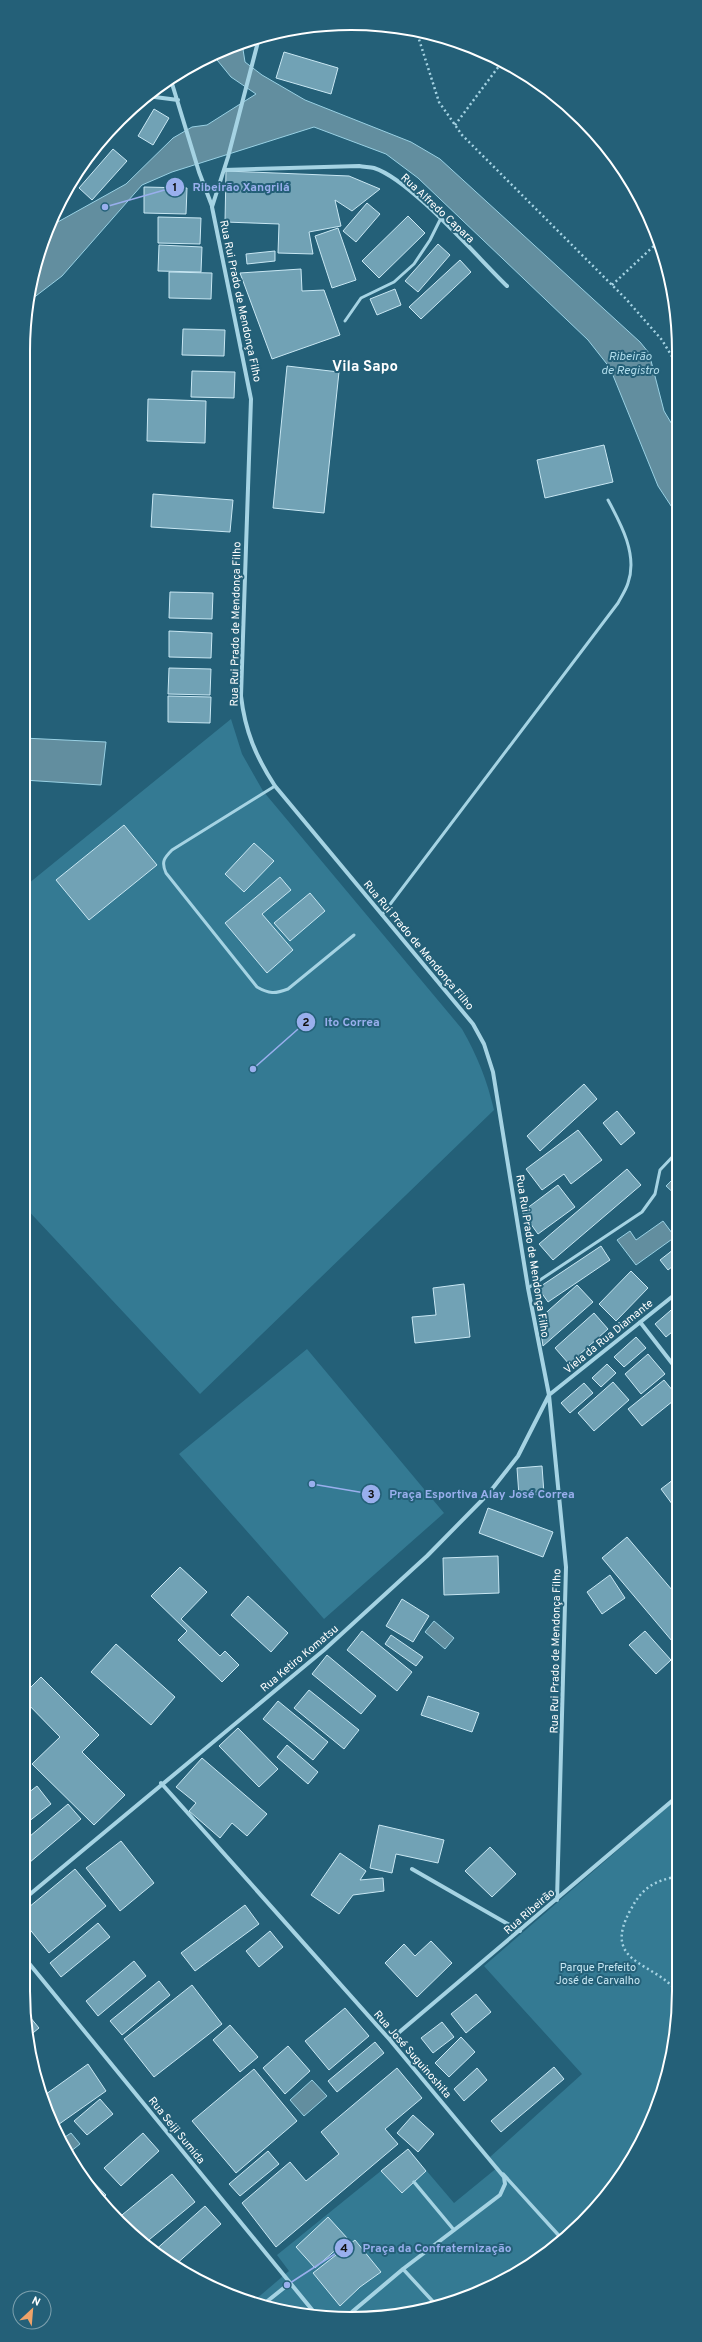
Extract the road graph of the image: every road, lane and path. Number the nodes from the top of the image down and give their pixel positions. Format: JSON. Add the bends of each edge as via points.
{"nodes":[{"id":1,"x":418,"y":37,"type":"edge"},
{"id":2,"x":257,"y":44,"type":"edge"},
{"id":3,"x":499,"y":66,"type":"edge"},
{"id":4,"x":173,"y":84,"type":"edge"},
{"id":5,"x":155,"y":97,"type":"edge"},
{"id":6,"x":178,"y":100,"type":"junction"},
{"id":7,"x":455,"y":125,"type":"junction"},
{"id":8,"x":224,"y":170,"type":"junction"},
{"id":9,"x":212,"y":207,"type":"junction"},
{"id":10,"x":440,"y":220,"type":"junction"},
{"id":11,"x":654,"y":245,"type":"edge"},
{"id":12,"x":612,"y":285,"type":"junction"},
{"id":13,"x":507,"y":286,"type":"dead end"},
{"id":14,"x":345,"y":321,"type":"dead end"},
{"id":15,"x":672,"y":356,"type":"edge"},
{"id":16,"x":608,"y":500,"type":"dead end"},
{"id":17,"x":275,"y":786,"type":"junction"},
{"id":18,"x":382,"y":916,"type":"junction"},
{"id":19,"x":354,"y":935,"type":"dead end"},
{"id":20,"x":672,"y":1157,"type":"edge"},
{"id":21,"x":528,"y":1288,"type":"junction"},
{"id":22,"x":672,"y":1297,"type":"edge"},
{"id":23,"x":640,"y":1322,"type":"junction"},
{"id":24,"x":672,"y":1363,"type":"edge"},
{"id":25,"x":549,"y":1395,"type":"junction"},
{"id":26,"x":161,"y":1783,"type":"junction"},
{"id":27,"x":672,"y":1801,"type":"edge"},
{"id":28,"x":412,"y":1869,"type":"dead end"},
{"id":29,"x":672,"y":1878,"type":"edge"},
{"id":30,"x":30,"y":1894,"type":"edge"},
{"id":31,"x":556,"y":1900,"type":"junction"},
{"id":32,"x":520,"y":1931,"type":"junction"},
{"id":33,"x":30,"y":1965,"type":"edge"},
{"id":34,"x":672,"y":1987,"type":"edge"},
{"id":35,"x":390,"y":2040,"type":"junction"},
{"id":36,"x":501,"y":2172,"type":"junction"},
{"id":37,"x":414,"y":2182,"type":"dead end"},
{"id":38,"x":454,"y":2230,"type":"junction"},
{"id":39,"x":559,"y":2235,"type":"edge"},
{"id":40,"x":403,"y":2270,"type":"junction"},
{"id":41,"x":290,"y":2283,"type":"junction"},
{"id":42,"x":267,"y":2301,"type":"edge"},
{"id":43,"x":433,"y":2301,"type":"edge"},
{"id":44,"x":312,"y":2309,"type":"edge"},
{"id":45,"x":352,"y":2312,"type":"edge"}],
"edges":[{"from":1,"to":7,"type":"path","via":[[439,102]]},
{"from":2,"to":8,"type":"street","name":"Rua Rui Prado de Mendonça Filho"},
{"from":3,"to":7,"type":"path"},
{"from":4,"to":6,"type":"street"},
{"from":5,"to":6,"type":"street"},
{"from":6,"to":9,"type":"street","via":[[198,172]]},
{"from":7,"to":12,"type":"path","via":[[462,135]]},
{"from":8,"to":9,"type":"street","name":"Rua Rui Prado de Mendonça Filho"},
{"from":8,"to":10,"type":"street","name":"Rua Alfredo Capara","via":[[359,166],[374,168],[398,183]]},
{"from":9,"to":17,"type":"street","name":"Rua Rui Prado de Mendonça Filho","via":[[251,399],[241,696],[248,736],[260,763]]},
{"from":10,"to":13,"type":"street","name":"Rua Alfredo Capara"},
{"from":10,"to":14,"type":"lane","via":[[414,264],[394,282],[361,298]]},
{"from":11,"to":12,"type":"path"},
{"from":12,"to":15,"type":"path","via":[[662,340]]},
{"from":16,"to":18,"type":"lane","via":[[625,531],[630,557],[628,582],[618,603]]},
{"from":17,"to":18,"type":"street","name":"Rua Rui Prado de Mendonça Filho"},
{"from":17,"to":19,"type":"lane","via":[[172,850],[165,857],[163,865],[166,873],[257,987],[268,993],[279,993],[288,989]]},
{"from":18,"to":21,"type":"street","name":"Rua Rui Prado de Mendonça Filho","via":[[473,1024],[484,1044],[499,1100]]},
{"from":20,"to":21,"type":"lane","via":[[660,1170],[655,1194],[642,1212]]},
{"from":21,"to":25,"type":"street","name":"Rua Rui Prado de Mendonça Filho"},
{"from":22,"to":23,"type":"street","name":"Viela da Rua Diamante"},
{"from":23,"to":24,"type":"street"},
{"from":23,"to":25,"type":"street","name":"Viela da Rua Diamante"},
{"from":25,"to":26,"type":"street","name":"Rua Ketiro Komatsu","via":[[518,1456],[489,1493],[427,1556],[324,1650]]},
{"from":25,"to":31,"type":"street","name":"Rua Rui Prado de Mendonça Filho","via":[[567,1591]]},
{"from":26,"to":30,"type":"street","name":"Rua Ketiro Komatsu"},
{"from":26,"to":35,"type":"street","name":"Rua José Suguinoshita"},
{"from":27,"to":31,"type":"street","name":"Rua Ribeirão"},
{"from":28,"to":32,"type":"street"},
{"from":29,"to":34,"type":"path","via":[[649,1885],[638,1896],[622,1928],[624,1946],[630,1958]]},
{"from":31,"to":32,"type":"street","name":"Rua Ribeirão"},
{"from":32,"to":35,"type":"street","name":"Rua Ribeirão"},
{"from":33,"to":41,"type":"street","name":"Rua Seiji Sumida"},
{"from":35,"to":36,"type":"street","name":"Rua José Suguinoshita"},
{"from":36,"to":38,"type":"street","via":[[505,2184],[500,2195]]},
{"from":36,"to":39,"type":"street"},
{"from":37,"to":38,"type":"street"},
{"from":38,"to":40,"type":"street"},
{"from":40,"to":43,"type":"street"},
{"from":40,"to":45,"type":"street"},
{"from":41,"to":42,"type":"street"},
{"from":41,"to":44,"type":"street","name":"Rua Seiji Sumida"}]}
